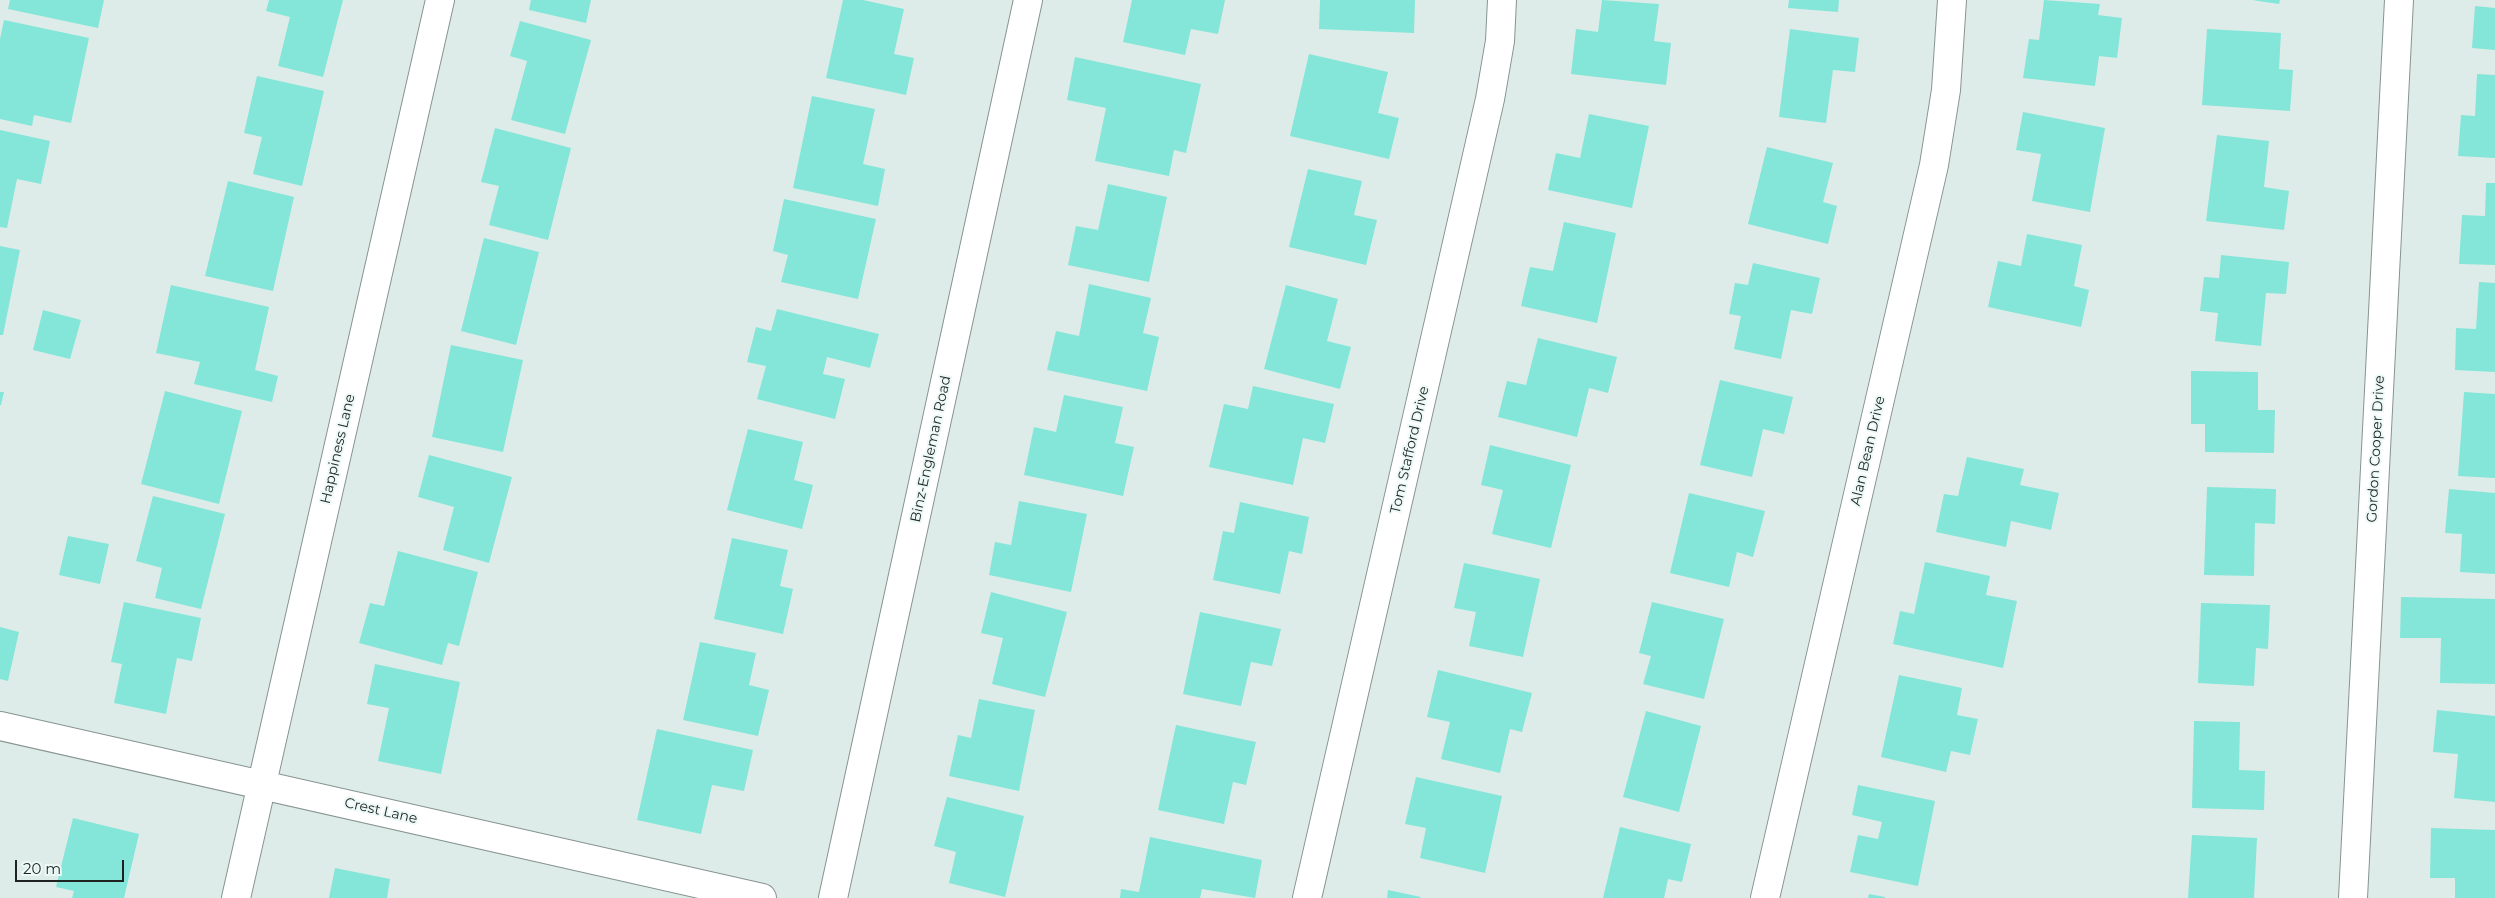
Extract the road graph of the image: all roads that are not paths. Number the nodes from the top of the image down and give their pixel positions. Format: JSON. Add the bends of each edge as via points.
{"nodes":[{"id":1,"x":440,"y":0,"type":"edge"},
{"id":2,"x":1028,"y":0,"type":"edge"},
{"id":3,"x":1502,"y":0,"type":"edge"},
{"id":4,"x":1952,"y":0,"type":"edge"},
{"id":5,"x":2399,"y":0,"type":"edge"},
{"id":6,"x":0,"y":726,"type":"edge"},
{"id":7,"x":262,"y":784,"type":"junction"},
{"id":8,"x":236,"y":898,"type":"edge"},
{"id":9,"x":762,"y":898,"type":"edge"},
{"id":10,"x":834,"y":898,"type":"edge"},
{"id":11,"x":1308,"y":898,"type":"edge"},
{"id":12,"x":1766,"y":898,"type":"edge"},
{"id":13,"x":2353,"y":898,"type":"edge"}],
"edges":[{"from":1,"to":7,"type":"street","name":"Happiness Lane"},
{"from":2,"to":10,"type":"street","name":"Binz-Engleman Road"},
{"from":3,"to":11,"type":"street","name":"Tom Stafford Drive","via":[[1500,41],[1490,99]]},
{"from":4,"to":12,"type":"street","name":"Alan Bean Drive","via":[[1946,90],[1934,165]]},
{"from":5,"to":13,"type":"street","name":"Gordon Cooper Drive"},
{"from":6,"to":7,"type":"street","name":"Crest Lane"},
{"from":7,"to":8,"type":"street","name":"Happiness Lane"},
{"from":7,"to":9,"type":"street","name":"Crest Lane"}]}
